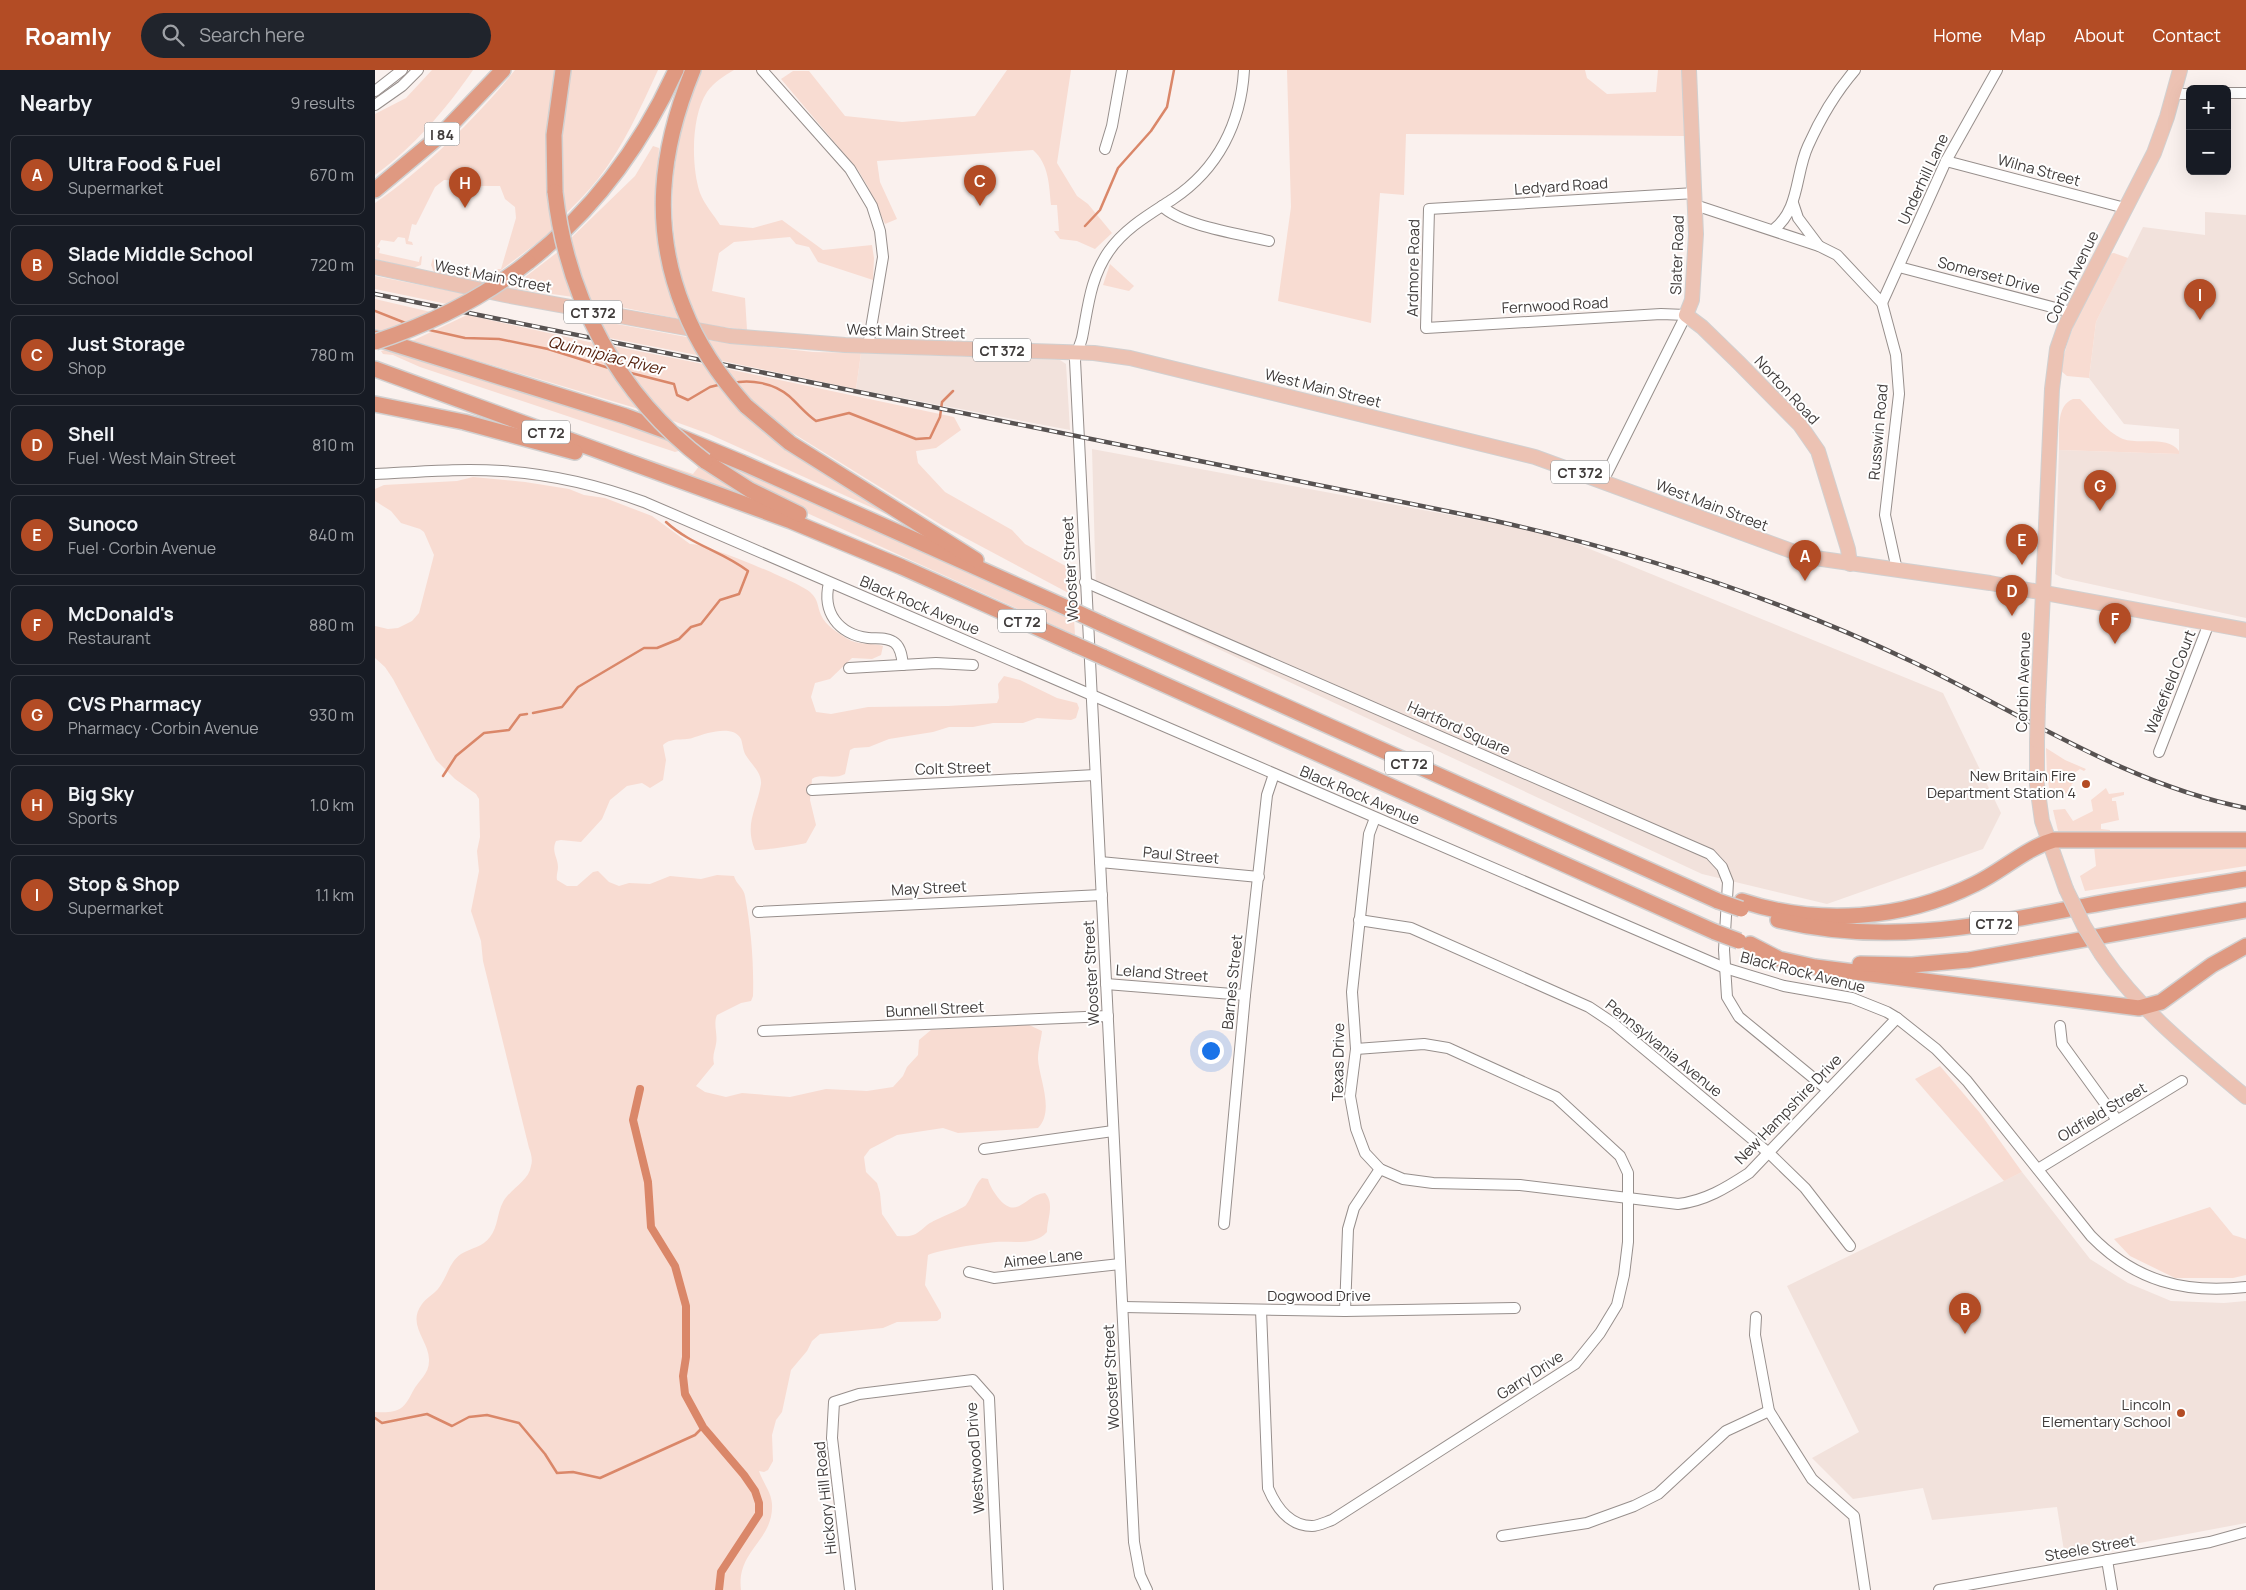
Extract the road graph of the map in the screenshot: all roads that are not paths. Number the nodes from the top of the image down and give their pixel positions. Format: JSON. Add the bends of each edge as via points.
{"nodes":[{"id":1,"x":402,"y":70,"type":"edge"},
{"id":2,"x":418,"y":70,"type":"edge"},
{"id":3,"x":492,"y":70,"type":"edge"},
{"id":4,"x":503,"y":70,"type":"edge"},
{"id":5,"x":563,"y":70,"type":"edge"},
{"id":6,"x":676,"y":70,"type":"edge"},
{"id":7,"x":693,"y":70,"type":"edge"},
{"id":8,"x":762,"y":70,"type":"edge"},
{"id":9,"x":1121,"y":70,"type":"edge"},
{"id":10,"x":1244,"y":70,"type":"edge"},
{"id":11,"x":1689,"y":70,"type":"edge"},
{"id":12,"x":1855,"y":70,"type":"edge"},
{"id":13,"x":1997,"y":70,"type":"edge"},
{"id":14,"x":2180,"y":70,"type":"edge"},
{"id":15,"x":375,"y":91,"type":"edge"},
{"id":16,"x":2231,"y":93,"type":"edge"},
{"id":17,"x":2246,"y":93,"type":"edge"},
{"id":18,"x":2174,"y":94,"type":"junction"},
{"id":19,"x":2186,"y":94,"type":"edge"},
{"id":20,"x":472,"y":104,"type":"junction"},
{"id":21,"x":375,"y":105,"type":"edge"},
{"id":22,"x":1105,"y":149,"type":"dead end"},
{"id":23,"x":1946,"y":161,"type":"junction"},
{"id":24,"x":375,"y":190,"type":"edge"},
{"id":25,"x":1695,"y":199,"type":"junction"},
{"id":26,"x":1793,"y":203,"type":"junction"},
{"id":27,"x":1162,"y":206,"type":"junction"},
{"id":28,"x":2125,"y":208,"type":"junction"},
{"id":29,"x":1429,"y":209,"type":"joint"},
{"id":30,"x":1773,"y":230,"type":"junction"},
{"id":31,"x":1269,"y":241,"type":"dead end"},
{"id":32,"x":1819,"y":246,"type":"junction"},
{"id":33,"x":375,"y":267,"type":"edge"},
{"id":34,"x":1899,"y":267,"type":"junction"},
{"id":35,"x":1881,"y":303,"type":"junction"},
{"id":36,"x":2071,"y":312,"type":"junction"},
{"id":37,"x":1686,"y":315,"type":"junction"},
{"id":38,"x":1426,"y":328,"type":"joint"},
{"id":39,"x":375,"y":338,"type":"edge"},
{"id":40,"x":375,"y":342,"type":"edge"},
{"id":41,"x":868,"y":346,"type":"junction"},
{"id":42,"x":1076,"y":353,"type":"junction"},
{"id":43,"x":375,"y":369,"type":"edge"},
{"id":44,"x":375,"y":404,"type":"edge"},
{"id":45,"x":375,"y":474,"type":"edge"},
{"id":46,"x":1603,"y":481,"type":"junction"},
{"id":47,"x":718,"y":494,"type":"junction"},
{"id":48,"x":1850,"y":564,"type":"junction"},
{"id":49,"x":1897,"y":570,"type":"junction"},
{"id":50,"x":1085,"y":582,"type":"junction"},
{"id":51,"x":829,"y":583,"type":"junction"},
{"id":52,"x":2043,"y":592,"type":"junction"},
{"id":53,"x":968,"y":596,"type":"junction"},
{"id":54,"x":1041,"y":596,"type":"junction"},
{"id":55,"x":2209,"y":623,"type":"junction"},
{"id":56,"x":2246,"y":630,"type":"edge"},
{"id":57,"x":903,"y":665,"type":"junction"},
{"id":58,"x":973,"y":665,"type":"dead end"},
{"id":59,"x":849,"y":668,"type":"dead end"},
{"id":60,"x":1091,"y":695,"type":"junction"},
{"id":61,"x":2159,"y":752,"type":"dead end"},
{"id":62,"x":1274,"y":774,"type":"junction"},
{"id":63,"x":1095,"y":775,"type":"junction"},
{"id":64,"x":812,"y":790,"type":"dead end"},
{"id":65,"x":1375,"y":818,"type":"junction"},
{"id":66,"x":2246,"y":840,"type":"edge"},
{"id":67,"x":2048,"y":842,"type":"junction"},
{"id":68,"x":1100,"y":862,"type":"junction"},
{"id":69,"x":1259,"y":877,"type":"junction"},
{"id":70,"x":2246,"y":879,"type":"edge"},
{"id":71,"x":1102,"y":895,"type":"junction"},
{"id":72,"x":1742,"y":905,"type":"junction"},
{"id":73,"x":2246,"y":910,"type":"edge"},
{"id":74,"x":758,"y":912,"type":"dead end"},
{"id":75,"x":1359,"y":920,"type":"junction"},
{"id":76,"x":1745,"y":942,"type":"junction"},
{"id":77,"x":2246,"y":946,"type":"edge"},
{"id":78,"x":1725,"y":968,"type":"junction"},
{"id":79,"x":1106,"y":984,"type":"junction"},
{"id":80,"x":1245,"y":995,"type":"junction"},
{"id":81,"x":2145,"y":1008,"type":"junction"},
{"id":82,"x":1107,"y":1016,"type":"junction"},
{"id":83,"x":1897,"y":1018,"type":"junction"},
{"id":84,"x":2060,"y":1026,"type":"dead end"},
{"id":85,"x":763,"y":1031,"type":"dead end"},
{"id":86,"x":1356,"y":1048,"type":"junction"},
{"id":87,"x":2182,"y":1081,"type":"dead end"},
{"id":88,"x":1828,"y":1090,"type":"junction"},
{"id":89,"x":2246,"y":1097,"type":"edge"},
{"id":90,"x":2117,"y":1120,"type":"junction"},
{"id":91,"x":1113,"y":1131,"type":"junction"},
{"id":92,"x":984,"y":1149,"type":"dead end"},
{"id":93,"x":1770,"y":1154,"type":"junction"},
{"id":94,"x":1380,"y":1169,"type":"junction"},
{"id":95,"x":2038,"y":1169,"type":"junction"},
{"id":96,"x":1628,"y":1197,"type":"junction"},
{"id":97,"x":1224,"y":1224,"type":"dead end"},
{"id":98,"x":1850,"y":1246,"type":"dead end"},
{"id":99,"x":1120,"y":1264,"type":"junction"},
{"id":100,"x":969,"y":1272,"type":"dead end"},
{"id":101,"x":2246,"y":1287,"type":"edge"},
{"id":102,"x":1123,"y":1307,"type":"junction"},
{"id":103,"x":1515,"y":1308,"type":"dead end"},
{"id":104,"x":1261,"y":1310,"type":"junction"},
{"id":105,"x":1345,"y":1311,"type":"junction"},
{"id":106,"x":1756,"y":1317,"type":"dead end"},
{"id":107,"x":834,"y":1402,"type":"joint"},
{"id":108,"x":1769,"y":1411,"type":"junction"},
{"id":109,"x":2246,"y":1532,"type":"edge"},
{"id":110,"x":1502,"y":1536,"type":"dead end"},
{"id":111,"x":2107,"y":1560,"type":"junction"},
{"id":112,"x":1987,"y":1586,"type":"edge"},
{"id":113,"x":850,"y":1590,"type":"edge"},
{"id":114,"x":998,"y":1590,"type":"edge"},
{"id":115,"x":1147,"y":1590,"type":"edge"},
{"id":116,"x":1865,"y":1590,"type":"edge"},
{"id":117,"x":1939,"y":1590,"type":"edge"},
{"id":118,"x":2112,"y":1590,"type":"edge"}],
"edges":[{"from":1,"to":15,"type":"street"},
{"from":2,"to":21,"type":"street"},
{"from":3,"to":20,"type":"highway"},
{"from":4,"to":20,"type":"highway","number":"I 84"},
{"from":5,"to":53,"type":"highway","bridge":true,"via":[[555,135],[555,192],[562,236],[584,308],[622,375],[675,436],[705,461],[768,500],[923,570]]},
{"from":6,"to":40,"type":"highway","bridge":true,"via":[[643,131],[605,186],[569,226],[497,285],[427,322]]},
{"from":7,"to":54,"type":"highway","bridge":true,"via":[[671,132],[663,186],[667,246],[673,275],[684,309],[712,363],[746,406],[798,448],[975,559]]},
{"from":8,"to":41,"type":"street","via":[[850,169],[872,206],[880,231],[883,257]]},
{"from":9,"to":22,"type":"street"},
{"from":10,"to":27,"type":"street","name":"Wooster Street","via":[[1237,114],[1213,163],[1197,180]]},
{"from":11,"to":25,"type":"main road","name":"Slater Road"},
{"from":12,"to":26,"type":"street","via":[[1844,82],[1807,147]]},
{"from":13,"to":23,"type":"street","name":"Underhill Lane"},
{"from":14,"to":18,"type":"main road","name":"Corbin Avenue"},
{"from":16,"to":17,"type":"street"},
{"from":18,"to":19,"type":"street"},
{"from":18,"to":28,"type":"main road","name":"Corbin Avenue","via":[[2158,143]]},
{"from":20,"to":24,"type":"highway","number":"I 84","via":[[423,151]]},
{"from":23,"to":28,"type":"street","name":"Wilna Street"},
{"from":23,"to":34,"type":"street","name":"Underhill Lane"},
{"from":25,"to":29,"type":"street","name":"Ledyard Road"},
{"from":25,"to":30,"type":"street","name":"Russwin Road"},
{"from":25,"to":37,"type":"main road","name":"Slater Road","via":[[1693,291]]},
{"from":26,"to":30,"type":"street","via":[[1786,218]]},
{"from":26,"to":32,"type":"street","via":[[1798,218]]},
{"from":27,"to":31,"type":"street","via":[[1169,214],[1184,220]]},
{"from":27,"to":42,"type":"street","name":"Wooster Street","via":[[1124,234],[1103,260],[1091,287]]},
{"from":28,"to":36,"type":"main road","name":"Corbin Avenue"},
{"from":29,"to":38,"type":"street","name":"Ardmore Road"},
{"from":30,"to":32,"type":"street","name":"Russwin Road"},
{"from":32,"to":35,"type":"street","name":"Russwin Road","via":[[1837,255]]},
{"from":33,"to":41,"type":"main road","name":"West Main Street","number":"CT 372","via":[[687,330]]},
{"from":34,"to":35,"type":"street","name":"Underhill Lane"},
{"from":34,"to":36,"type":"street","name":"Somerset Drive"},
{"from":35,"to":49,"type":"street","name":"Russwin Road","via":[[1896,356],[1899,394],[1885,515]]},
{"from":36,"to":52,"type":"main road","name":"Corbin Avenue","via":[[2060,340],[2053,375]]},
{"from":37,"to":38,"type":"street","name":"Fernwood Road"},
{"from":37,"to":46,"type":"street","name":"Slater Road"},
{"from":37,"to":48,"type":"main road","name":"Norton Road","via":[[1800,425],[1819,451]]},
{"from":39,"to":54,"type":"highway","number":"CT 72","via":[[666,431]]},
{"from":41,"to":42,"type":"main road","name":"West Main Street","number":"CT 372"},
{"from":42,"to":46,"type":"main road","name":"West Main Street","number":"CT 372","via":[[1138,360],[1515,451]]},
{"from":42,"to":50,"type":"street","name":"Wooster Street"},
{"from":43,"to":47,"type":"highway","number":"CT 72"},
{"from":44,"to":47,"type":"highway","via":[[504,432]]},
{"from":45,"to":51,"type":"street","name":"Black Rock Avenue","via":[[500,470],[585,483],[644,502]]},
{"from":46,"to":48,"type":"main road","name":"West Main Street","number":"CT 372","via":[[1789,551]]},
{"from":47,"to":53,"type":"highway","number":"CT 72","via":[[837,539]]},
{"from":48,"to":49,"type":"main road","name":"West Main Street","number":"CT 372"},
{"from":49,"to":52,"type":"main road","name":"West Main Street","number":"CT 372"},
{"from":50,"to":60,"type":"street","name":"Wooster Street"},
{"from":50,"to":78,"type":"street","name":"Hartford Square","via":[[1707,852],[1720,864],[1728,882]]},
{"from":51,"to":57,"type":"street","via":[[826,602],[837,623],[856,635],[895,642]]},
{"from":51,"to":60,"type":"street","name":"Black Rock Avenue"},
{"from":52,"to":55,"type":"main road","name":"West Main Street"},
{"from":52,"to":67,"type":"main road","name":"Corbin Avenue","bridge":true,"via":[[2038,796]]},
{"from":53,"to":76,"type":"highway","number":"CT 72","bridge":true,"via":[[1715,932]]},
{"from":54,"to":72,"type":"highway","number":"CT 72","bridge":true,"via":[[1665,878]]},
{"from":55,"to":56,"type":"main road","name":"West Main Street"},
{"from":55,"to":61,"type":"street","name":"Wakefield Court"},
{"from":57,"to":58,"type":"street"},
{"from":57,"to":59,"type":"street"},
{"from":60,"to":62,"type":"street","name":"Black Rock Avenue"},
{"from":60,"to":63,"type":"street","name":"Wooster Street"},
{"from":62,"to":65,"type":"street","name":"Black Rock Avenue"},
{"from":62,"to":69,"type":"street","name":"Barnes Street","via":[[1267,795]]},
{"from":63,"to":64,"type":"street","name":"Colt Street"},
{"from":63,"to":68,"type":"street","name":"Wooster Street"},
{"from":65,"to":75,"type":"street","name":"Texas Drive","via":[[1369,834]]},
{"from":65,"to":78,"type":"street","name":"Black Rock Avenue"},
{"from":66,"to":67,"type":"highway","via":[[2063,839]]},
{"from":67,"to":72,"type":"highway","via":[[1967,888],[1899,910],[1823,916]]},
{"from":67,"to":81,"type":"main road","name":"Corbin Avenue","bridge":true,"via":[[2065,889],[2084,926],[2128,990]]},
{"from":68,"to":69,"type":"street","name":"Paul Street"},
{"from":68,"to":71,"type":"street","name":"Wooster Street"},
{"from":69,"to":80,"type":"street","name":"Barnes Street"},
{"from":70,"to":72,"type":"highway","number":"CT 72","via":[[1979,926],[1924,932],[1831,930],[1789,922]]},
{"from":71,"to":74,"type":"street","name":"May Street"},
{"from":71,"to":79,"type":"street","name":"Wooster Street"},
{"from":73,"to":76,"type":"highway","number":"CT 72","via":[[1930,964],[1838,962]]},
{"from":75,"to":86,"type":"street","name":"Texas Drive","via":[[1353,992]]},
{"from":75,"to":93,"type":"street","name":"Pennsylvania Avenue","via":[[1411,928],[1589,1007],[1613,1023]]},
{"from":76,"to":81,"type":"highway","via":[[1779,959],[1809,966]]},
{"from":77,"to":81,"type":"highway","via":[[2212,965],[2161,1002]]},
{"from":78,"to":83,"type":"street","name":"Black Rock Avenue","via":[[1784,986],[1859,1000]]},
{"from":78,"to":88,"type":"street","name":"Hartford Square","via":[[1727,998],[1739,1017]]},
{"from":79,"to":80,"type":"street","name":"Leland Street"},
{"from":79,"to":82,"type":"street","name":"Wooster Street"},
{"from":80,"to":97,"type":"street","name":"Barnes Street"},
{"from":81,"to":89,"type":"main road","name":"Corbin Avenue","via":[[2192,1053]]},
{"from":82,"to":85,"type":"street","name":"Bunnell Street"},
{"from":82,"to":91,"type":"street","name":"Wooster Street"},
{"from":83,"to":88,"type":"street","name":"New Hampshire Drive"},
{"from":83,"to":95,"type":"street","name":"Black Rock Avenue","via":[[1952,1064]]},
{"from":84,"to":90,"type":"street","via":[[2062,1044]]},
{"from":86,"to":94,"type":"street","name":"Texas Drive","via":[[1350,1096],[1356,1129],[1365,1153]]},
{"from":86,"to":96,"type":"street","name":"Garry Drive","via":[[1424,1044],[1449,1048],[1556,1097],[1620,1156],[1628,1172]]},
{"from":87,"to":90,"type":"street","name":"Oldfield Street"},
{"from":88,"to":93,"type":"street","name":"New Hampshire Drive"},
{"from":90,"to":95,"type":"street","name":"Oldfield Street"},
{"from":91,"to":92,"type":"street"},
{"from":91,"to":99,"type":"street","name":"Wooster Street"},
{"from":93,"to":96,"type":"street","name":"New Hampshire Drive","via":[[1723,1190],[1695,1202],[1678,1204]]},
{"from":93,"to":98,"type":"street","name":"Pennsylvania Avenue","via":[[1805,1188]]},
{"from":94,"to":96,"type":"street","name":"Texas Drive","via":[[1403,1179],[1433,1183],[1520,1185]]},
{"from":94,"to":105,"type":"street","via":[[1353,1208],[1348,1229]]},
{"from":95,"to":101,"type":"street","name":"Black Rock Avenue","via":[[2091,1236],[2134,1270],[2167,1284],[2187,1288]]},
{"from":96,"to":104,"type":"street","name":"Garry Drive","via":[[1628,1242],[1617,1305],[1601,1333],[1575,1364],[1332,1520],[1312,1526],[1292,1520],[1276,1506],[1268,1488]]},
{"from":99,"to":100,"type":"street","name":"Aimee Lane","via":[[994,1278]]},
{"from":99,"to":102,"type":"street","name":"Wooster Street"},
{"from":102,"to":104,"type":"street","name":"Dogwood Drive"},
{"from":102,"to":115,"type":"street","name":"Wooster Street","via":[[1134,1542],[1140,1575]]},
{"from":103,"to":105,"type":"street","name":"Dogwood Drive"},
{"from":104,"to":105,"type":"street","name":"Dogwood Drive"},
{"from":106,"to":108,"type":"street","via":[[1755,1335]]},
{"from":107,"to":113,"type":"street","name":"Hickory Hill Road","via":[[832,1438]]},
{"from":107,"to":114,"type":"street","name":"Westwood Drive","via":[[859,1394],[973,1380],[989,1398]]},
{"from":108,"to":110,"type":"street","via":[[1726,1431],[1658,1494],[1634,1506],[1587,1523]]},
{"from":108,"to":116,"type":"street","via":[[1812,1479],[1854,1516]]},
{"from":109,"to":111,"type":"street","name":"Steele Street"},
{"from":111,"to":112,"type":"street","name":"Steele Street"},
{"from":111,"to":118,"type":"street"},
{"from":112,"to":117,"type":"street","name":"Steele Street"}]}
